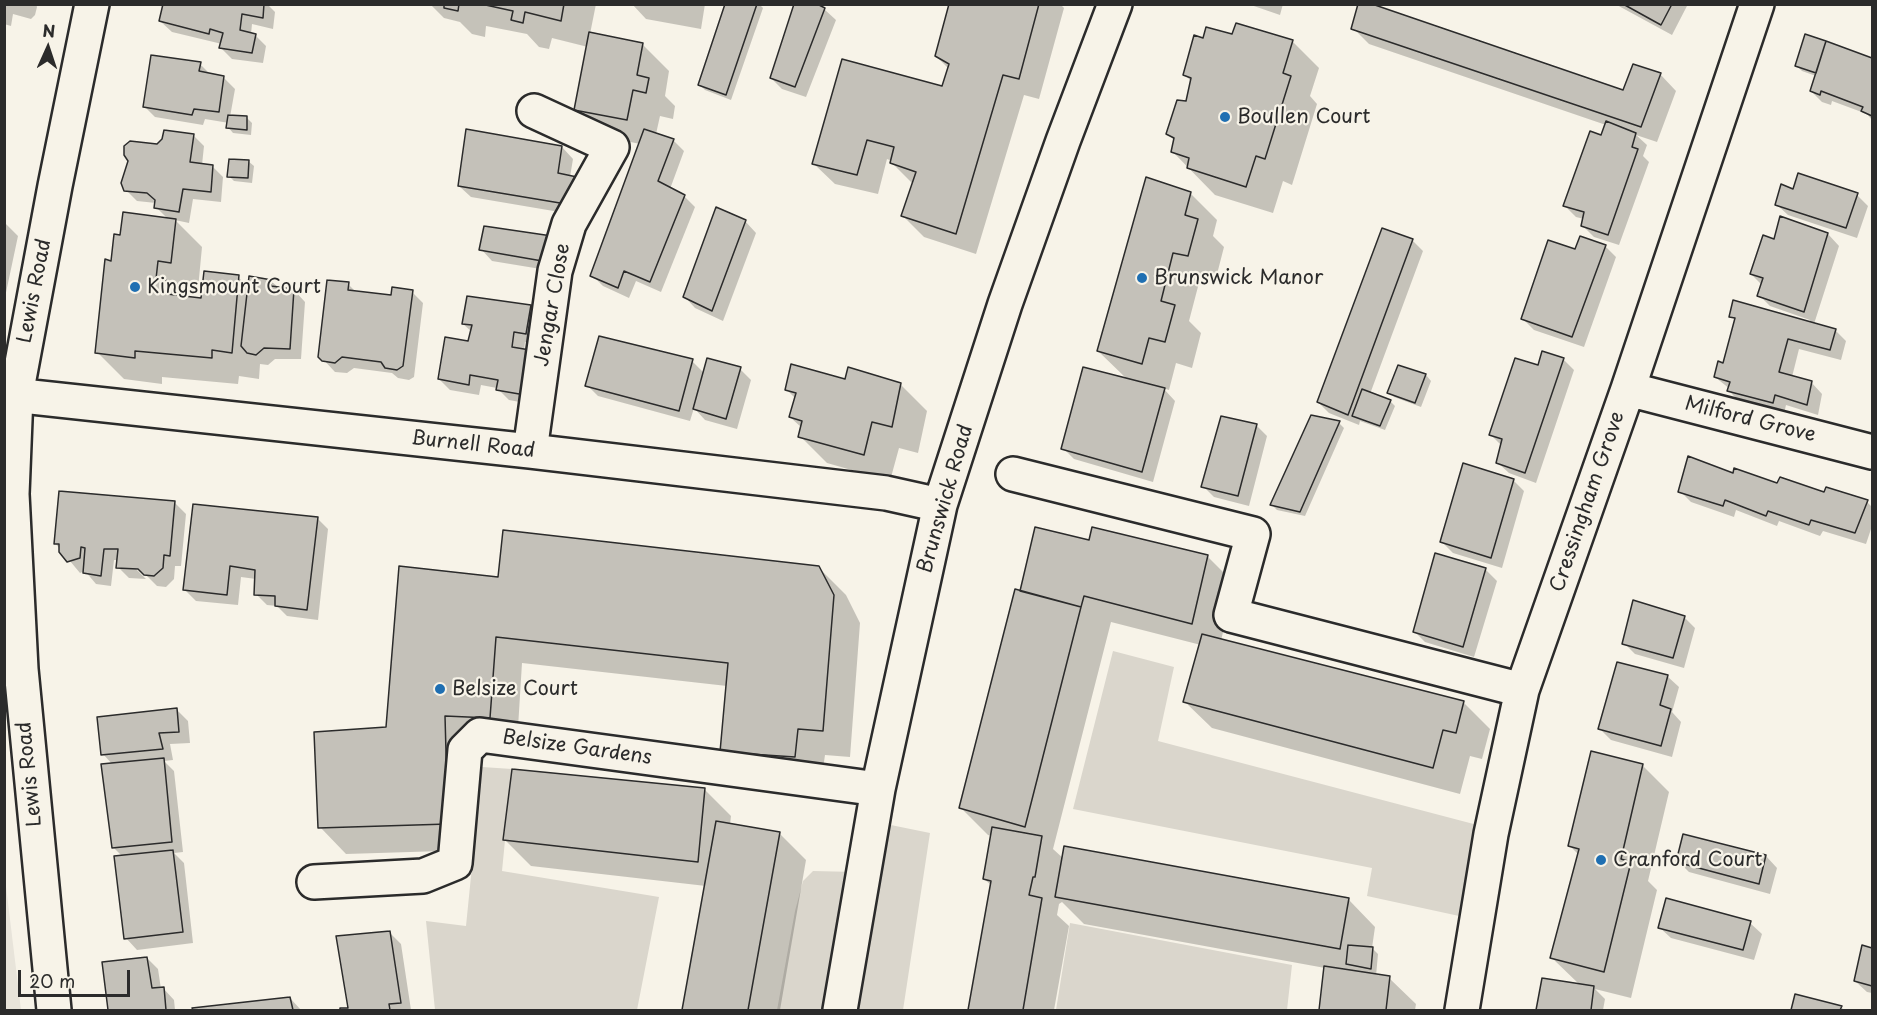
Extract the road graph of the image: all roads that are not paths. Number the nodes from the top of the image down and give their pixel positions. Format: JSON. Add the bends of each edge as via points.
{"nodes":[{"id":1,"x":92,"y":4,"type":"edge"},
{"id":2,"x":1115,"y":4,"type":"edge"},
{"id":3,"x":1757,"y":4,"type":"edge"},
{"id":4,"x":534,"y":111,"type":"dead end"},
{"id":5,"x":1628,"y":389,"type":"junction"},
{"id":6,"x":10,"y":394,"type":"edge"},
{"id":7,"x":530,"y":452,"type":"junction"},
{"id":8,"x":1872,"y":452,"type":"edge"},
{"id":9,"x":1013,"y":474,"type":"dead end"},
{"id":10,"x":940,"y":506,"type":"junction"},
{"id":11,"x":1522,"y":690,"type":"junction"},
{"id":12,"x":878,"y":789,"type":"junction"},
{"id":13,"x":315,"y":882,"type":"dead end"},
{"id":14,"x":54,"y":1011,"type":"edge"},
{"id":15,"x":840,"y":1011,"type":"edge"},
{"id":16,"x":1462,"y":1011,"type":"edge"}],
"edges":[{"from":1,"to":6,"type":"street","name":"Lewis Road"},
{"from":2,"to":10,"type":"street","name":"Brunswick Road","via":[[1005,304]]},
{"from":3,"to":5,"type":"street","name":"Cressingham Grove"},
{"from":4,"to":7,"type":"street","name":"Jengar Close","via":[[612,147],[568,224],[555,271]]},
{"from":5,"to":8,"type":"street","name":"Milford Grove"},
{"from":5,"to":11,"type":"street","name":"Cressingham Grove"},
{"from":6,"to":7,"type":"street","name":"Burnell Road"},
{"from":6,"to":14,"type":"street","name":"Lewis Road","via":[[21,669]]},
{"from":7,"to":10,"type":"street","name":"Burnell Road","via":[[886,493]]},
{"from":9,"to":11,"type":"street","via":[[1252,534],[1231,615]]},
{"from":10,"to":12,"type":"street","name":"Brunswick Road"},
{"from":11,"to":16,"type":"street","name":"Cressingham Grove","via":[[1491,834]]},
{"from":12,"to":13,"type":"street","name":"Belsize Gardens","via":[[480,735],[465,750],[455,863],[423,876]]},
{"from":12,"to":15,"type":"street","name":"Brunswick Road"}]}
